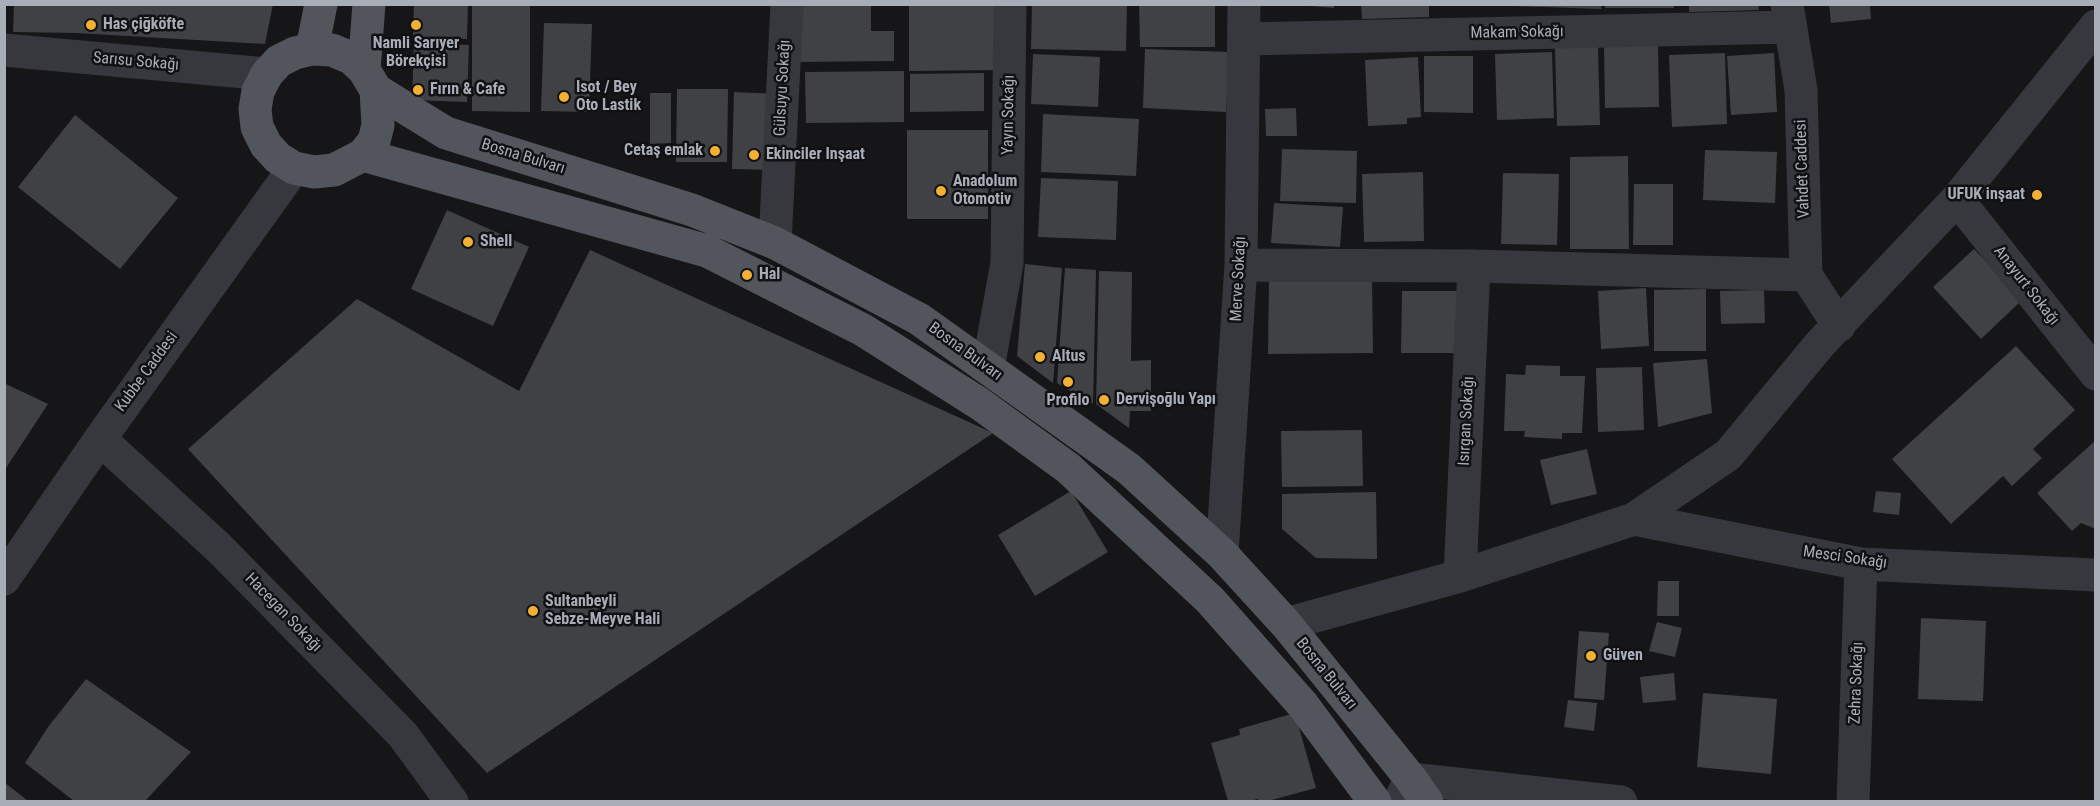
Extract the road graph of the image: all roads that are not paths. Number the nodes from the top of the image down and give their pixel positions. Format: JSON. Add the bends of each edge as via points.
{"nodes":[{"id":1,"x":321,"y":4,"type":"edge"},
{"id":2,"x":369,"y":4,"type":"edge"},
{"id":3,"x":787,"y":4,"type":"edge"},
{"id":4,"x":1010,"y":4,"type":"edge"},
{"id":5,"x":1244,"y":4,"type":"edge"},
{"id":6,"x":1789,"y":16,"type":"edge"},
{"id":7,"x":2096,"y":26,"type":"edge"},
{"id":8,"x":1244,"y":39,"type":"junction"},
{"id":9,"x":312,"y":49,"type":"junction"},
{"id":10,"x":4,"y":50,"type":"edge"},
{"id":11,"x":267,"y":74,"type":"junction"},
{"id":12,"x":370,"y":80,"type":"junction"},
{"id":13,"x":363,"y":155,"type":"junction"},
{"id":14,"x":294,"y":168,"type":"junction"},
{"id":15,"x":1957,"y":199,"type":"junction"},
{"id":16,"x":775,"y":243,"type":"junction"},
{"id":17,"x":1241,"y":265,"type":"junction"},
{"id":18,"x":1474,"y":266,"type":"junction"},
{"id":19,"x":1806,"y":274,"type":"junction"},
{"id":20,"x":1839,"y":326,"type":"junction"},
{"id":21,"x":988,"y":368,"type":"junction"},
{"id":22,"x":2096,"y":374,"type":"edge"},
{"id":23,"x":99,"y":439,"type":"junction"},
{"id":24,"x":1634,"y":519,"type":"junction"},
{"id":25,"x":1222,"y":554,"type":"junction"},
{"id":26,"x":1861,"y":564,"type":"junction"},
{"id":27,"x":2096,"y":575,"type":"edge"},
{"id":28,"x":1460,"y":576,"type":"junction"},
{"id":29,"x":4,"y":579,"type":"edge"},
{"id":30,"x":1286,"y":624,"type":"junction"},
{"id":31,"x":1412,"y":794,"type":"edge"},
{"id":32,"x":452,"y":801,"type":"edge"},
{"id":33,"x":1375,"y":801,"type":"edge"},
{"id":34,"x":1621,"y":801,"type":"edge"},
{"id":35,"x":1853,"y":801,"type":"edge"}],
"edges":[{"from":1,"to":9,"type":"main road"},
{"from":2,"to":12,"type":"main road","via":[[366,23]]},
{"from":3,"to":16,"type":"street","name":"Gülsuyu Sokağı"},
{"from":4,"to":21,"type":"street","name":"Yayın Sokağı","via":[[1007,263]]},
{"from":5,"to":8,"type":"street","name":"Merve Sokağı"},
{"from":6,"to":8,"type":"street","name":"Makam Sokağı"},
{"from":6,"to":19,"type":"street","name":"Vahdet Caddesi","via":[[1801,90]]},
{"from":7,"to":15,"type":"street"},
{"from":8,"to":17,"type":"street","name":"Merve Sokağı"},
{"from":9,"to":11,"type":"main road","via":[[279,61]]},
{"from":9,"to":12,"type":"main road","via":[[332,50],[351,58]]},
{"from":10,"to":11,"type":"street","name":"Sarısu Sokağı"},
{"from":11,"to":14,"type":"main road","via":[[258,91],[257,127],[266,145]]},
{"from":12,"to":13,"type":"main road","via":[[378,125],[374,141]]},
{"from":12,"to":16,"type":"main road","name":"Bosna Bulvarı","via":[[447,133],[692,210]]},
{"from":13,"to":14,"type":"main road","via":[[334,170]]},
{"from":13,"to":33,"type":"main road","name":"Bosna Bulvarı","via":[[707,251],[863,330],[980,404],[1068,468],[1210,600],[1303,705]]},
{"from":14,"to":23,"type":"street","name":"Kubbe Caddesi"},
{"from":15,"to":20,"type":"street"},
{"from":15,"to":22,"type":"street","name":"Anayurt Sokağı"},
{"from":16,"to":21,"type":"main road","name":"Bosna Bulvarı","via":[[919,319]]},
{"from":17,"to":18,"type":"street"},
{"from":17,"to":25,"type":"street","name":"Merve Sokağı"},
{"from":18,"to":19,"type":"street"},
{"from":18,"to":28,"type":"street","name":"Isırgan Sokağı"},
{"from":19,"to":20,"type":"street"},
{"from":20,"to":24,"type":"street","via":[[1728,455]]},
{"from":21,"to":25,"type":"main road","name":"Bosna Bulvarı","via":[[1129,469]]},
{"from":23,"to":29,"type":"street","name":"Kubbe Caddesi"},
{"from":23,"to":32,"type":"street","name":"Hacegan Sokağı","via":[[219,548],[394,727]]},
{"from":24,"to":26,"type":"street","name":"Mesci Sokağı"},
{"from":24,"to":28,"type":"street"},
{"from":25,"to":30,"type":"main road","name":"Bosna Bulvarı"},
{"from":26,"to":27,"type":"street","name":"Mesci Sokağı"},
{"from":26,"to":35,"type":"street","name":"Zehra Sokağı"},
{"from":28,"to":30,"type":"street"},
{"from":30,"to":31,"type":"main road","name":"Bosna Bulvarı"},
{"from":31,"to":34,"type":"street"}]}
